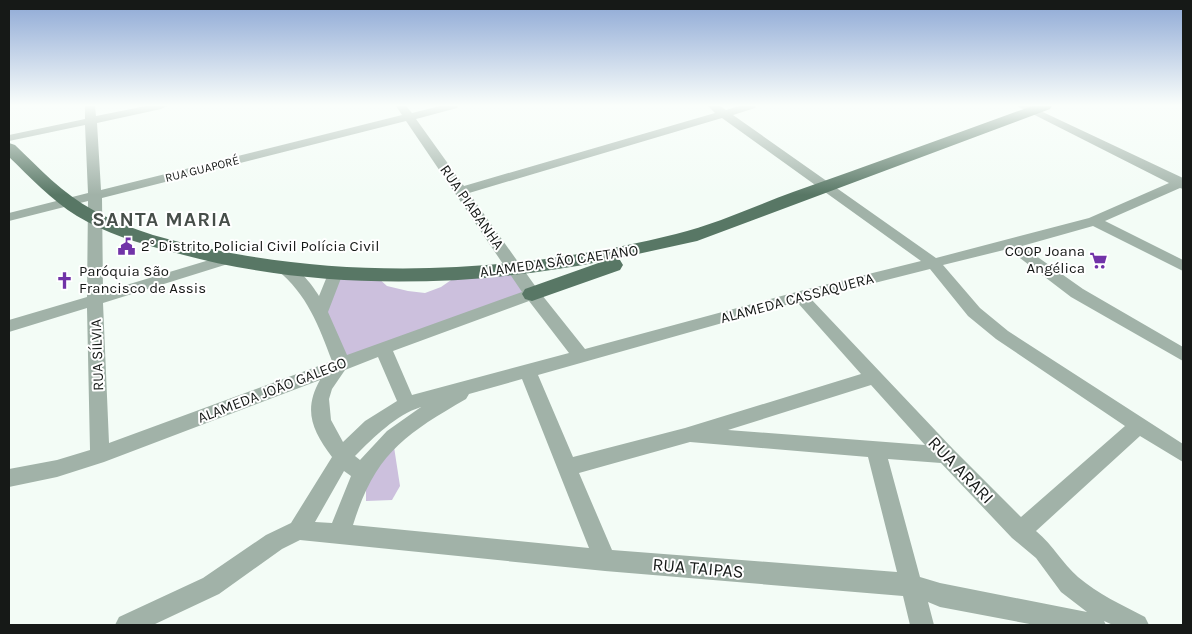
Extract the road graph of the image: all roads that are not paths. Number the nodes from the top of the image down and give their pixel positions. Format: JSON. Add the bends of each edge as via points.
{"nodes":[{"id":1,"x":91,"y":136,"type":"edge"},
{"id":2,"x":315,"y":136,"type":"edge"},
{"id":3,"x":422,"y":136,"type":"edge"},
{"id":4,"x":651,"y":136,"type":"edge"},
{"id":5,"x":754,"y":136,"type":"edge"},
{"id":6,"x":959,"y":136,"type":"edge"},
{"id":7,"x":1089,"y":136,"type":"edge"},
{"id":8,"x":9,"y":148,"type":"edge"},
{"id":9,"x":1182,"y":183,"type":"edge"},
{"id":10,"x":826,"y":187,"type":"junction"},
{"id":11,"x":462,"y":191,"type":"junction"},
{"id":12,"x":95,"y":196,"type":"junction"},
{"id":13,"x":69,"y":202,"type":"junction"},
{"id":14,"x":9,"y":217,"type":"edge"},
{"id":15,"x":95,"y":219,"type":"junction"},
{"id":16,"x":1094,"y":221,"type":"junction"},
{"id":17,"x":690,"y":237,"type":"junction"},
{"id":18,"x":1010,"y":244,"type":"junction"},
{"id":19,"x":226,"y":260,"type":"junction"},
{"id":20,"x":933,"y":263,"type":"junction"},
{"id":21,"x":1183,"y":266,"type":"edge"},
{"id":22,"x":282,"y":267,"type":"junction"},
{"id":23,"x":516,"y":270,"type":"junction"},
{"id":24,"x":335,"y":273,"type":"junction"},
{"id":25,"x":532,"y":294,"type":"junction"},
{"id":26,"x":800,"y":296,"type":"junction"},
{"id":27,"x":95,"y":300,"type":"junction"},
{"id":28,"x":321,"y":311,"type":"junction"},
{"id":29,"x":9,"y":326,"type":"edge"},
{"id":30,"x":383,"y":348,"type":"junction"},
{"id":31,"x":580,"y":355,"type":"junction"},
{"id":32,"x":1183,"y":356,"type":"edge"},
{"id":33,"x":342,"y":362,"type":"junction"},
{"id":34,"x":527,"y":370,"type":"junction"},
{"id":35,"x":874,"y":377,"type":"junction"},
{"id":36,"x":478,"y":383,"type":"junction"},
{"id":37,"x":407,"y":404,"type":"junction"},
{"id":38,"x":1140,"y":424,"type":"junction"},
{"id":39,"x":685,"y":436,"type":"junction"},
{"id":40,"x":876,"y":452,"type":"junction"},
{"id":41,"x":100,"y":454,"type":"junction"},
{"id":42,"x":1183,"y":454,"type":"edge"},
{"id":43,"x":344,"y":455,"type":"junction"},
{"id":44,"x":946,"y":455,"type":"junction"},
{"id":45,"x":568,"y":467,"type":"junction"},
{"id":46,"x":362,"y":474,"type":"junction"},
{"id":47,"x":9,"y":478,"type":"edge"},
{"id":48,"x":299,"y":530,"type":"junction"},
{"id":49,"x":1020,"y":531,"type":"junction"},
{"id":50,"x":339,"y":534,"type":"junction"},
{"id":51,"x":605,"y":560,"type":"junction"},
{"id":52,"x":912,"y":585,"type":"junction"},
{"id":53,"x":127,"y":625,"type":"edge"},
{"id":54,"x":922,"y":625,"type":"edge"},
{"id":55,"x":1094,"y":625,"type":"edge"},
{"id":56,"x":1137,"y":625,"type":"edge"}],
"edges":[{"from":1,"to":12,"type":"street","name":"RUA SÍLVIA"},
{"from":2,"to":12,"type":"street","name":"RUA GUAPORÉ"},
{"from":3,"to":11,"type":"street","name":"RUA PIABANHA"},
{"from":4,"to":11,"type":"street"},
{"from":5,"to":10,"type":"street"},
{"from":6,"to":10,"type":"main road","name":"ALAMEDA SÃO CAETANO"},
{"from":7,"to":9,"type":"street"},
{"from":8,"to":13,"type":"main road","name":"ALAMEDA SÃO CAETANO"},
{"from":9,"to":16,"type":"street","name":"ALAMEDA CASSAQUERA"},
{"from":10,"to":17,"type":"main road","name":"ALAMEDA SÃO CAETANO"},
{"from":10,"to":20,"type":"street"},
{"from":11,"to":23,"type":"street","name":"RUA PIABANHA"},
{"from":12,"to":13,"type":"street","name":"RUA GUAPORÉ"},
{"from":12,"to":15,"type":"street","name":"RUA SÍLVIA"},
{"from":13,"to":14,"type":"street","name":"RUA GUAPORÉ"},
{"from":13,"to":15,"type":"main road","name":"ALAMEDA SÃO CAETANO"},
{"from":15,"to":19,"type":"main road","name":"ALAMEDA SÃO CAETANO"},
{"from":15,"to":27,"type":"street","name":"RUA SÍLVIA"},
{"from":16,"to":18,"type":"street","name":"ALAMEDA CASSAQUERA"},
{"from":16,"to":21,"type":"street"},
{"from":17,"to":23,"type":"main road","name":"ALAMEDA SÃO CAETANO","via":[[612,255]]},
{"from":17,"to":25,"type":"main road","name":"ALAMEDA SÃO CAETANO"},
{"from":18,"to":20,"type":"street","name":"ALAMEDA CASSAQUERA"},
{"from":18,"to":32,"type":"street","via":[[1078,293]]},
{"from":19,"to":22,"type":"main road","name":"ALAMEDA SÃO CAETANO"},
{"from":19,"to":27,"type":"street"},
{"from":20,"to":26,"type":"street","name":"ALAMEDA CASSAQUERA"},
{"from":20,"to":38,"type":"street","via":[[986,323]]},
{"from":22,"to":24,"type":"main road","name":"ALAMEDA SÃO CAETANO"},
{"from":22,"to":28,"type":"street","via":[[305,285]]},
{"from":23,"to":24,"type":"main road","name":"ALAMEDA SÃO CAETANO","via":[[416,275]]},
{"from":23,"to":25,"type":"street","name":"RUA PIABANHA"},
{"from":24,"to":28,"type":"street"},
{"from":25,"to":30,"type":"street","name":"ALAMEDA JOÃO GALEGO"},
{"from":25,"to":31,"type":"street","name":"RUA PIABANHA"},
{"from":26,"to":31,"type":"street","name":"ALAMEDA CASSAQUERA"},
{"from":26,"to":35,"type":"street","name":"RUA ARARI"},
{"from":27,"to":29,"type":"street"},
{"from":27,"to":41,"type":"street","name":"RUA SÍLVIA"},
{"from":28,"to":33,"type":"street"},
{"from":30,"to":33,"type":"street","name":"ALAMEDA JOÃO GALEGO"},
{"from":30,"to":37,"type":"street"},
{"from":31,"to":34,"type":"street","name":"ALAMEDA CASSAQUERA"},
{"from":33,"to":41,"type":"street","name":"ALAMEDA JOÃO GALEGO"},
{"from":33,"to":43,"type":"street","via":[[325,385],[319,412],[327,432]]},
{"from":34,"to":36,"type":"street","name":"ALAMEDA CASSAQUERA"},
{"from":34,"to":45,"type":"street"},
{"from":35,"to":39,"type":"street"},
{"from":35,"to":44,"type":"street","name":"RUA ARARI"},
{"from":36,"to":37,"type":"street","name":"ALAMEDA CASSAQUERA"},
{"from":36,"to":46,"type":"street","via":[[395,435]]},
{"from":37,"to":43,"type":"street","name":"ALAMEDA CASSAQUERA","via":[[372,426]]},
{"from":38,"to":42,"type":"street"},
{"from":38,"to":49,"type":"street"},
{"from":39,"to":40,"type":"street"},
{"from":39,"to":45,"type":"street"},
{"from":40,"to":44,"type":"street"},
{"from":40,"to":52,"type":"street"},
{"from":41,"to":47,"type":"street","name":"ALAMEDA JOÃO GALEGO","via":[[58,469]]},
{"from":43,"to":46,"type":"street"},
{"from":43,"to":48,"type":"street","name":"ALAMEDA CASSAQUERA"},
{"from":44,"to":49,"type":"street","name":"RUA ARARI"},
{"from":45,"to":51,"type":"street"},
{"from":46,"to":50,"type":"street"},
{"from":48,"to":50,"type":"street","name":"RUA TAIPAS"},
{"from":48,"to":53,"type":"street","via":[[274,542],[212,586]]},
{"from":49,"to":56,"type":"street","name":"RUA ARARI","via":[[1044,552],[1069,584],[1094,603]]},
{"from":50,"to":51,"type":"street","name":"RUA TAIPAS"},
{"from":51,"to":52,"type":"street","name":"RUA TAIPAS"},
{"from":52,"to":54,"type":"street"},
{"from":52,"to":55,"type":"street","name":"RUA TAIPAS","via":[[940,595]]}]}
